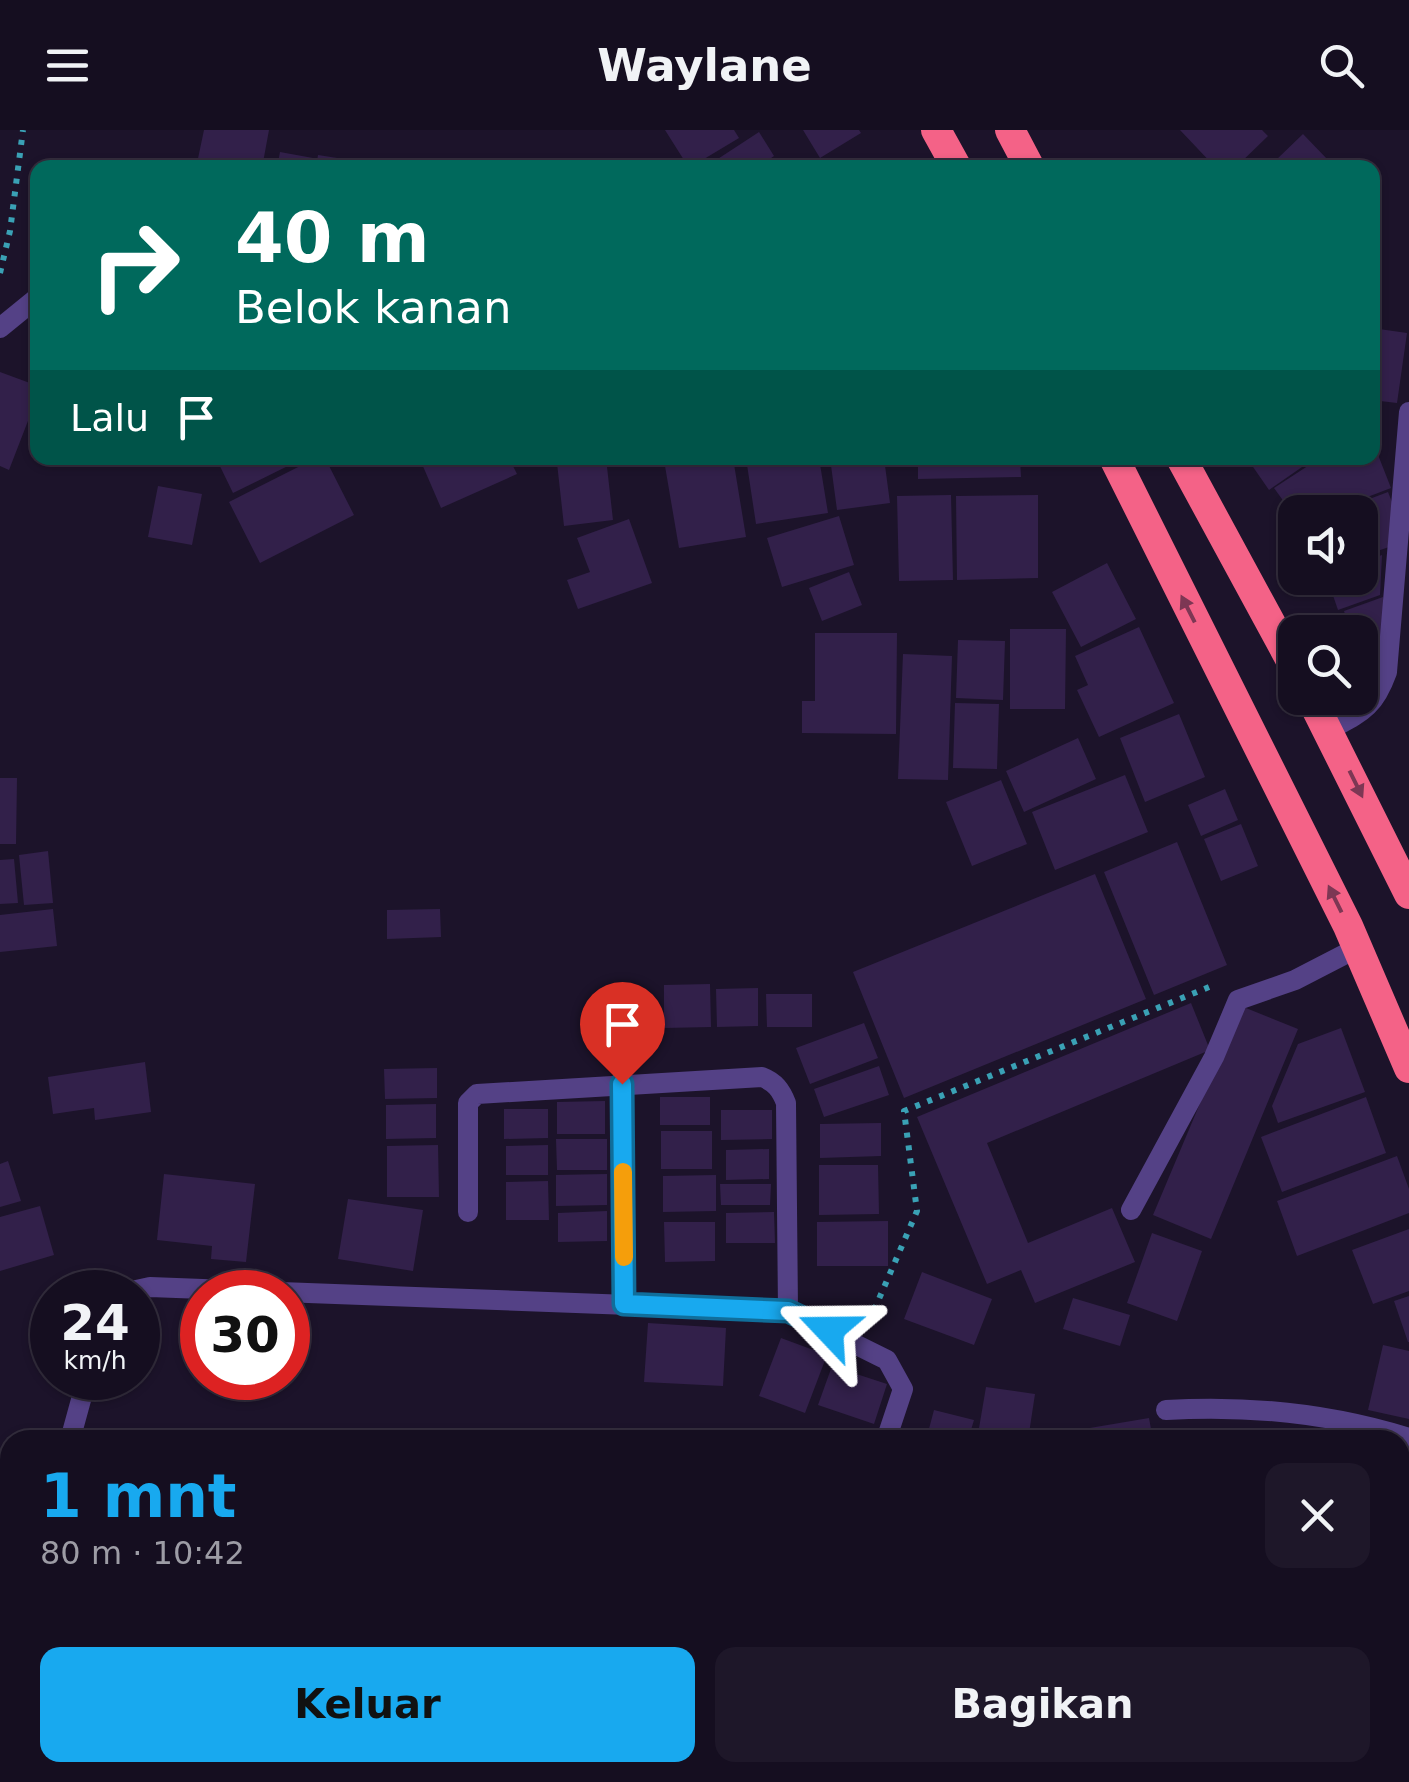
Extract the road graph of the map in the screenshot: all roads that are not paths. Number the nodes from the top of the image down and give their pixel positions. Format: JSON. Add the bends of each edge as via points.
{"nodes":[{"id":1,"x":936,"y":130,"type":"edge"},
{"id":2,"x":1010,"y":130,"type":"edge"},
{"id":3,"x":952,"y":160,"type":"edge"},
{"id":4,"x":1026,"y":160,"type":"edge"},
{"id":5,"x":30,"y":303,"type":"edge"},
{"id":6,"x":0,"y":328,"type":"edge"},
{"id":7,"x":1409,"y":412,"type":"edge"},
{"id":8,"x":1117,"y":465,"type":"edge"},
{"id":9,"x":1185,"y":465,"type":"edge"},
{"id":10,"x":1278,"y":637,"type":"edge"},
{"id":11,"x":1321,"y":715,"type":"edge"},
{"id":12,"x":1329,"y":730,"type":"junction"},
{"id":13,"x":1409,"y":894,"type":"edge"},
{"id":14,"x":1357,"y":948,"type":"junction"},
{"id":15,"x":1406,"y":1055,"type":"edge"},
{"id":16,"x":622,"y":1084,"type":"junction"},
{"id":17,"x":1131,"y":1210,"type":"dead end"},
{"id":18,"x":468,"y":1212,"type":"dead end"},
{"id":19,"x":160,"y":1287,"type":"edge"},
{"id":20,"x":624,"y":1304,"type":"junction"},
{"id":21,"x":788,"y":1311,"type":"junction"},
{"id":22,"x":82,"y":1400,"type":"edge"},
{"id":23,"x":1166,"y":1410,"type":"dead end"},
{"id":24,"x":73,"y":1430,"type":"edge"},
{"id":25,"x":889,"y":1430,"type":"edge"},
{"id":26,"x":1383,"y":1430,"type":"edge"}],
"edges":[{"from":1,"to":3,"type":"highway"},
{"from":2,"to":4,"type":"highway"},
{"from":5,"to":6,"type":"street"},
{"from":7,"to":12,"type":"street","via":[[1387,672],[1378,698]]},
{"from":14,"to":8,"type":"highway","one_way":true},
{"from":9,"to":10,"type":"highway"},
{"from":11,"to":12,"type":"highway"},
{"from":12,"to":13,"type":"highway","one_way":true},
{"from":14,"to":15,"type":"highway"},
{"from":14,"to":17,"type":"street","via":[[1238,1000]]},
{"from":16,"to":18,"type":"street","via":[[477,1094],[468,1104]]},
{"from":16,"to":20,"type":"street"},
{"from":16,"to":21,"type":"street","via":[[762,1078],[782,1092]]},
{"from":19,"to":20,"type":"street"},
{"from":20,"to":21,"type":"street"},
{"from":21,"to":25,"type":"street","via":[[887,1360],[903,1389]]},
{"from":22,"to":24,"type":"street"},
{"from":23,"to":26,"type":"street","via":[[1290,1411]]}]}
